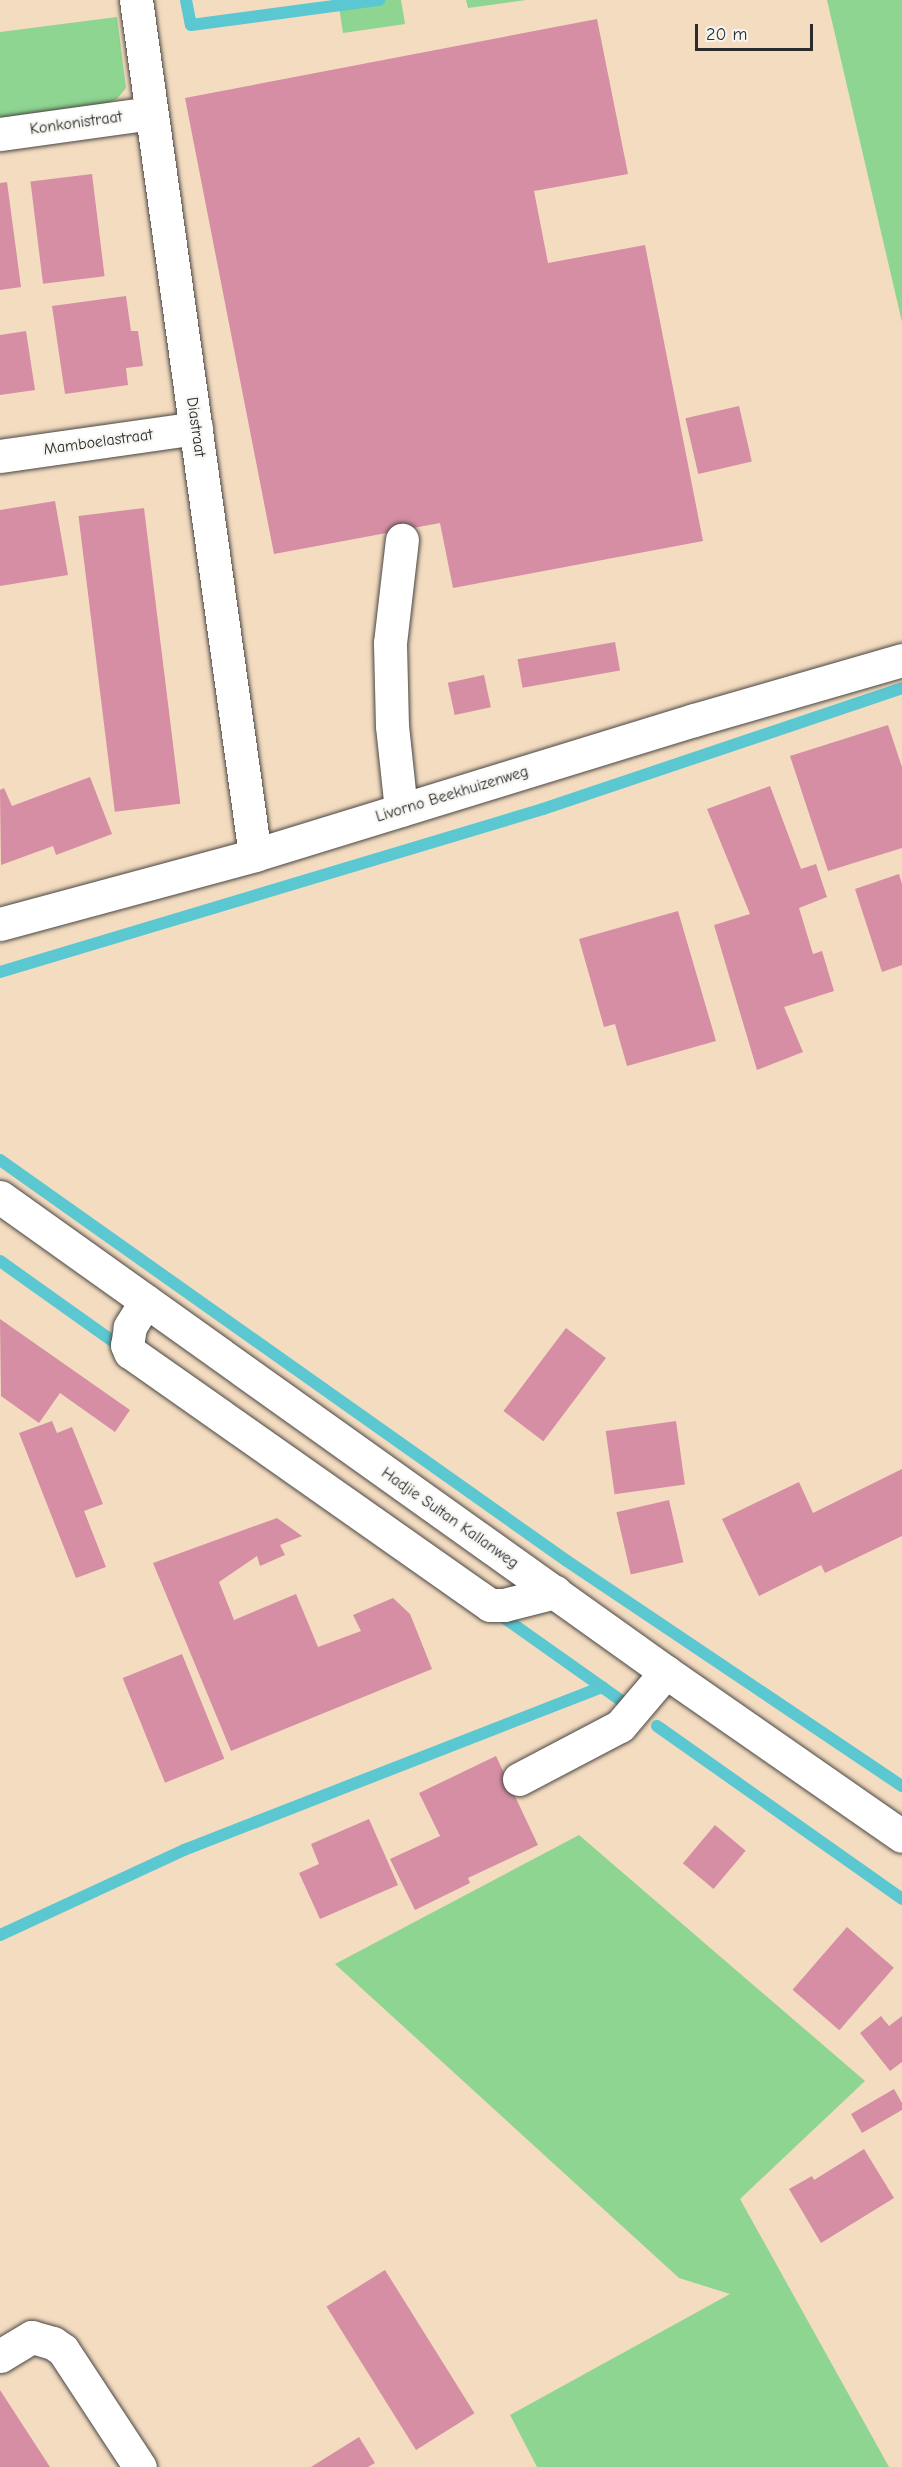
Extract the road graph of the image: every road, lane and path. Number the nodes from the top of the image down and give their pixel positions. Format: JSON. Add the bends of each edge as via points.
{"nodes":[{"id":1,"x":136,"y":0,"type":"edge"},
{"id":2,"x":151,"y":113,"type":"junction"},
{"id":3,"x":0,"y":134,"type":"edge"},
{"id":4,"x":196,"y":428,"type":"junction"},
{"id":5,"x":0,"y":456,"type":"edge"},
{"id":6,"x":402,"y":540,"type":"dead end"},
{"id":7,"x":902,"y":660,"type":"edge"},
{"id":8,"x":401,"y":810,"type":"junction"},
{"id":9,"x":255,"y":855,"type":"junction"},
{"id":10,"x":0,"y":924,"type":"edge"},
{"id":11,"x":0,"y":1197,"type":"edge"},
{"id":12,"x":146,"y":1301,"type":"junction"},
{"id":13,"x":555,"y":1592,"type":"junction"},
{"id":14,"x":666,"y":1672,"type":"junction"},
{"id":15,"x":519,"y":1779,"type":"dead end"},
{"id":16,"x":902,"y":1836,"type":"edge"},
{"id":17,"x":0,"y":2356,"type":"edge"},
{"id":18,"x":140,"y":2467,"type":"edge"}],
"edges":[{"from":1,"to":2,"type":"street","name":"Diastraat"},
{"from":2,"to":3,"type":"street","name":"Konkonistraat"},
{"from":2,"to":4,"type":"street","name":"Diastraat"},
{"from":4,"to":5,"type":"street","name":"Mamboelastraat"},
{"from":4,"to":9,"type":"street","name":"Diastraat"},
{"from":6,"to":8,"type":"street","via":[[390,643],[392,726]]},
{"from":7,"to":8,"type":"street","name":"Livorno Beekhuizenweg"},
{"from":8,"to":9,"type":"street","name":"Livorno Beekhuizenweg"},
{"from":9,"to":10,"type":"street","name":"Livorno Beekhuizenweg"},
{"from":11,"to":12,"type":"street","name":"Hadjie Sultan Kallanweg"},
{"from":12,"to":13,"type":"street","name":"Hadjie Sultan Kallanweg"},
{"from":12,"to":13,"type":"street","via":[[130,1327],[130,1352],[490,1605]]},
{"from":13,"to":14,"type":"street","name":"Hadjie Sultan Kallanweg"},
{"from":14,"to":15,"type":"street","via":[[620,1726]]},
{"from":14,"to":16,"type":"street","name":"Hadjie Sultan Kallanweg"},
{"from":17,"to":18,"type":"street","via":[[32,2337],[63,2350]]}]}
